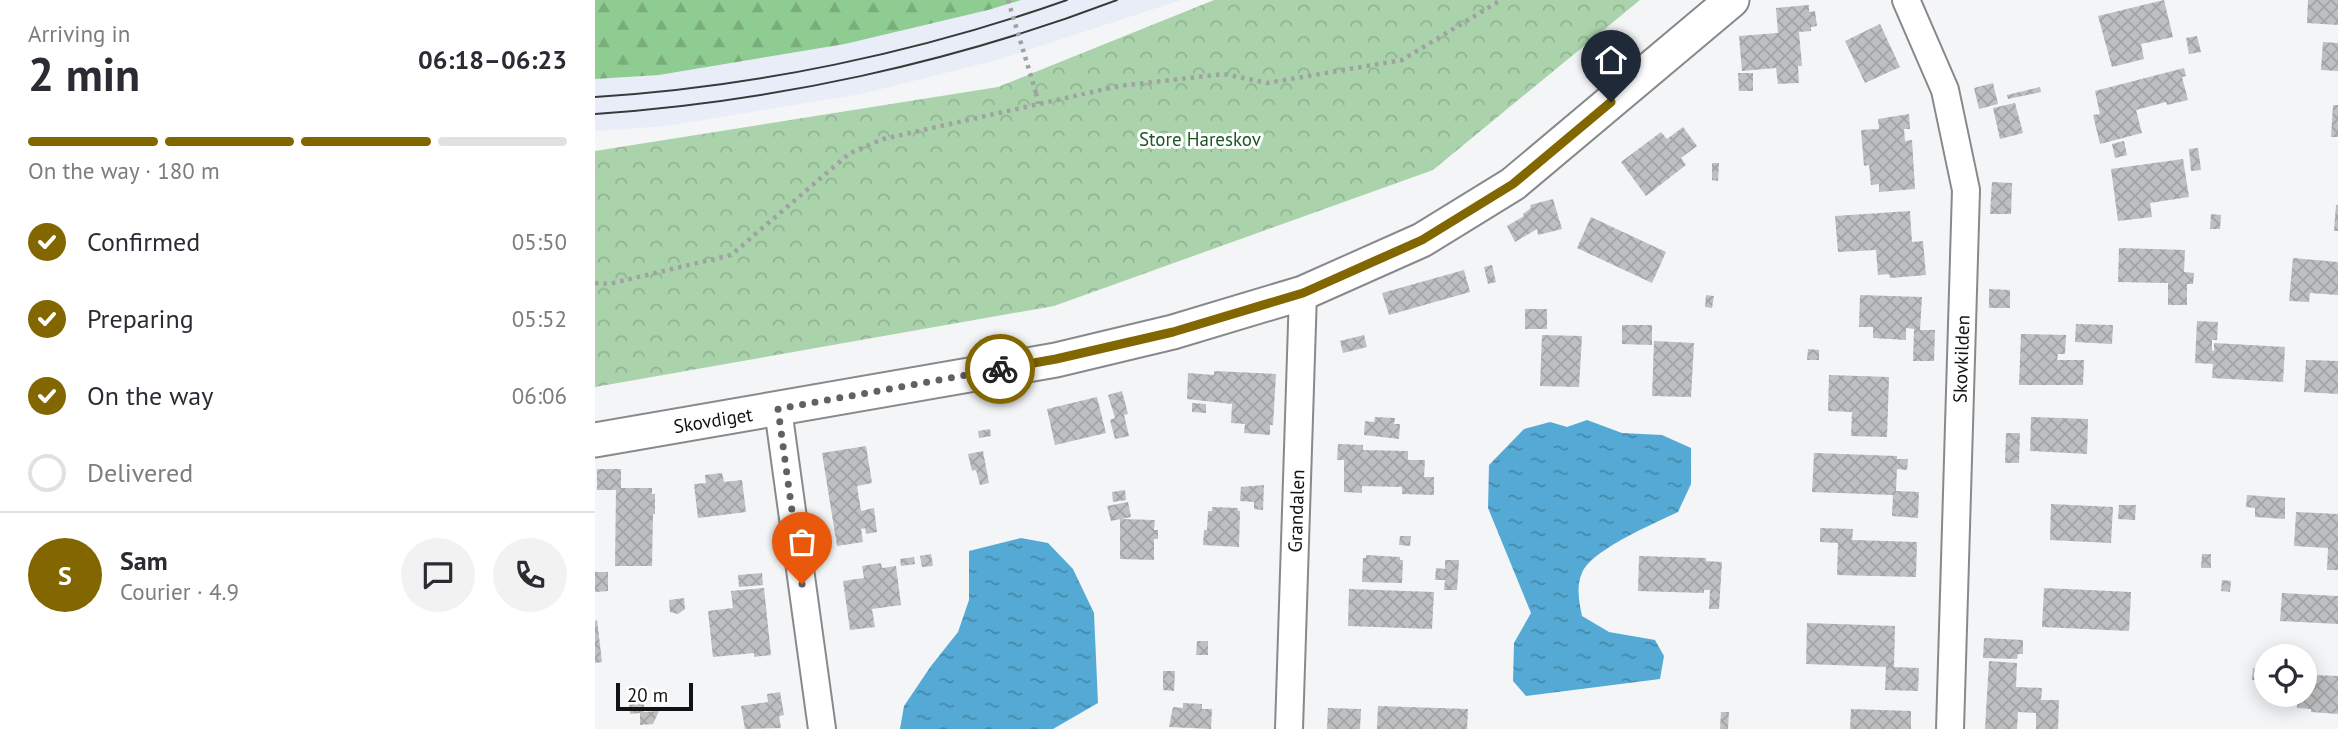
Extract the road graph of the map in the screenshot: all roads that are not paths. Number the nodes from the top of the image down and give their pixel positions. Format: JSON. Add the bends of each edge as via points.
{"nodes":[{"id":1,"x":1732,"y":0,"type":"edge"},
{"id":2,"x":1906,"y":0,"type":"edge"},
{"id":3,"x":1303,"y":293,"type":"junction"},
{"id":4,"x":778,"y":409,"type":"junction"},
{"id":5,"x":595,"y":440,"type":"edge"},
{"id":6,"x":822,"y":729,"type":"edge"},
{"id":7,"x":1289,"y":729,"type":"edge"},
{"id":8,"x":1950,"y":729,"type":"edge"}],
"edges":[{"from":1,"to":3,"type":"street","name":"Skovdiget","via":[[1513,184],[1422,240]]},
{"from":2,"to":8,"type":"street","name":"Skovkilden","via":[[1945,89],[1966,190]]},
{"from":3,"to":4,"type":"street","name":"Skovdiget","via":[[1173,332],[1056,359]]},
{"from":3,"to":7,"type":"street","name":"Grandalen"},
{"from":4,"to":5,"type":"street","name":"Skovdiget"},
{"from":4,"to":6,"type":"street"}]}
